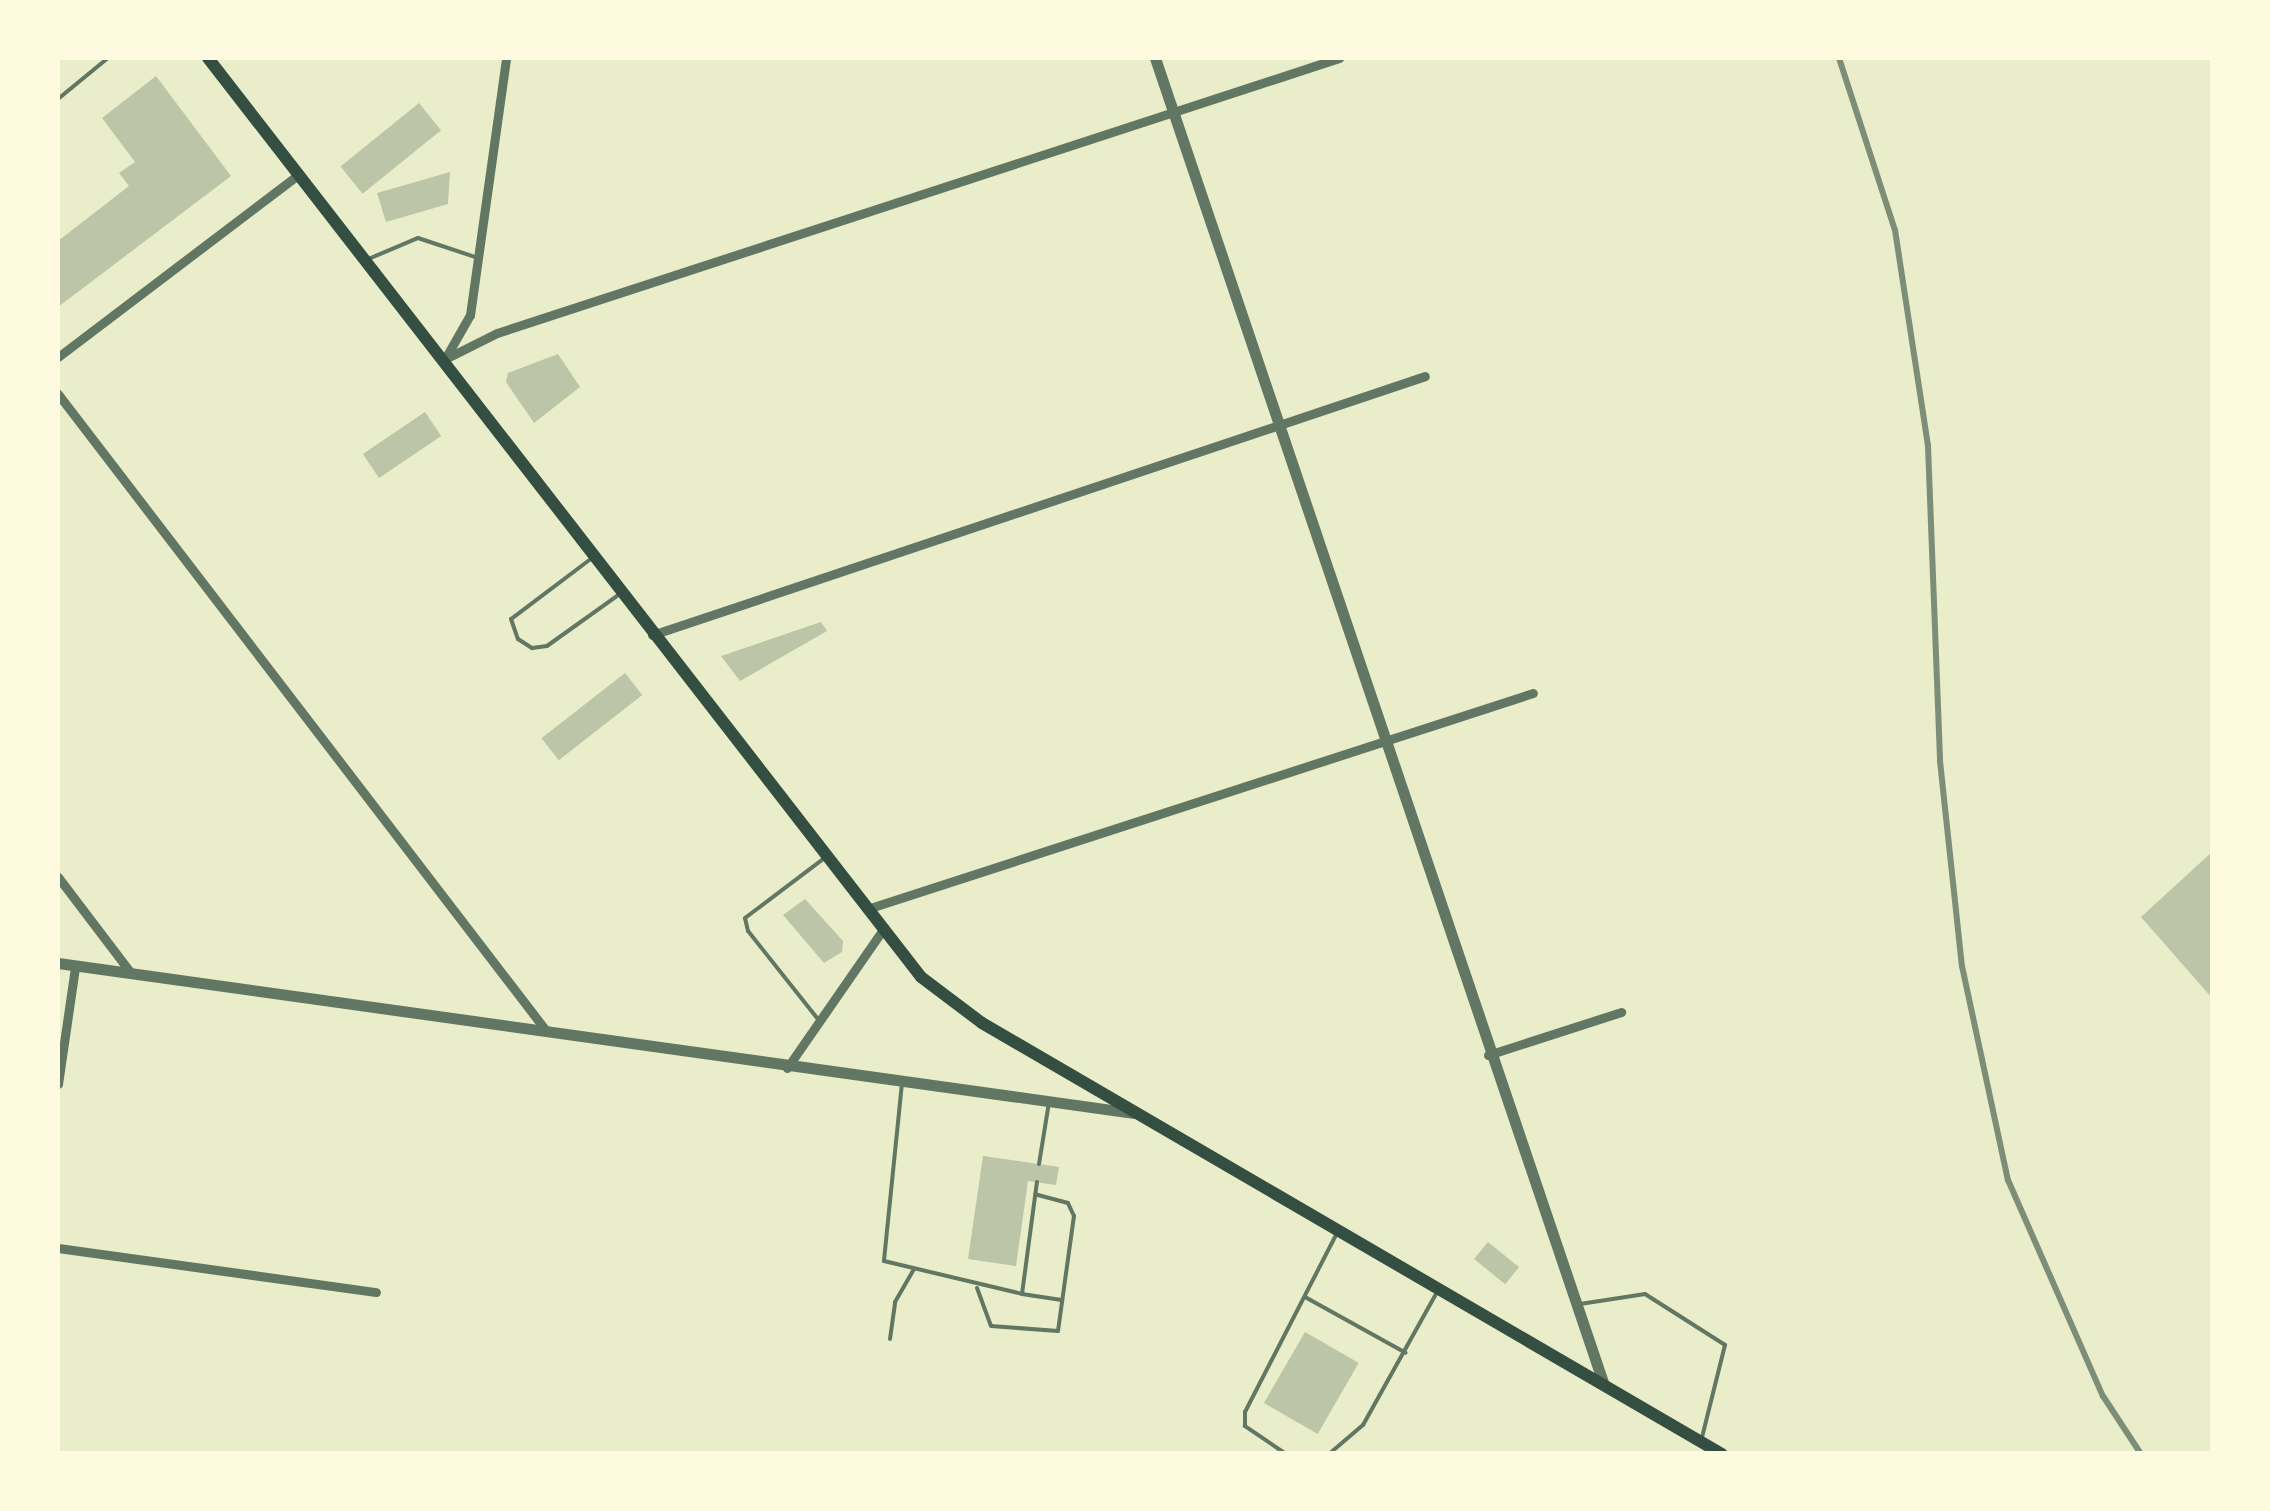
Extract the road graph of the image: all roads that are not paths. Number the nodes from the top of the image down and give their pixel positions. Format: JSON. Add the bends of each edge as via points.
{"nodes":[{"id":1,"x":108,"y":58,"type":"edge"},
{"id":2,"x":208,"y":58,"type":"edge"},
{"id":3,"x":506,"y":58,"type":"edge"},
{"id":4,"x":1155,"y":58,"type":"edge"},
{"id":5,"x":1341,"y":58,"type":"edge"},
{"id":6,"x":58,"y":86,"type":"edge"},
{"id":7,"x":62,"y":92,"type":"junction"},
{"id":8,"x":58,"y":99,"type":"edge"},
{"id":9,"x":1172,"y":109,"type":"junction"},
{"id":10,"x":298,"y":174,"type":"junction"},
{"id":11,"x":478,"y":258,"type":"junction"},
{"id":12,"x":366,"y":260,"type":"junction"},
{"id":13,"x":58,"y":357,"type":"edge"},
{"id":14,"x":445,"y":359,"type":"junction"},
{"id":15,"x":1426,"y":376,"type":"dead end"},
{"id":16,"x":58,"y":394,"type":"edge"},
{"id":17,"x":1278,"y":424,"type":"junction"},
{"id":18,"x":594,"y":557,"type":"junction"},
{"id":19,"x":621,"y":594,"type":"junction"},
{"id":20,"x":652,"y":635,"type":"junction"},
{"id":21,"x":1533,"y":693,"type":"dead end"},
{"id":22,"x":1382,"y":742,"type":"junction"},
{"id":23,"x":826,"y":857,"type":"junction"},
{"id":24,"x":58,"y":877,"type":"edge"},
{"id":25,"x":866,"y":909,"type":"junction"},
{"id":26,"x":882,"y":931,"type":"junction"},
{"id":27,"x":58,"y":963,"type":"edge"},
{"id":28,"x":75,"y":967,"type":"junction"},
{"id":29,"x":130,"y":972,"type":"junction"},
{"id":30,"x":1622,"y":1012,"type":"dead end"},
{"id":31,"x":819,"y":1022,"type":"junction"},
{"id":32,"x":547,"y":1032,"type":"junction"},
{"id":33,"x":1488,"y":1055,"type":"junction"},
{"id":34,"x":787,"y":1068,"type":"junction"},
{"id":35,"x":902,"y":1083,"type":"junction"},
{"id":36,"x":58,"y":1084,"type":"edge"},
{"id":37,"x":1049,"y":1102,"type":"junction"},
{"id":38,"x":1135,"y":1114,"type":"junction"},
{"id":39,"x":1039,"y":1164,"type":"dead end"},
{"id":40,"x":1037,"y":1182,"type":"dead end"},
{"id":41,"x":1035,"y":1194,"type":"junction"},
{"id":42,"x":1338,"y":1231,"type":"junction"},
{"id":43,"x":58,"y":1248,"type":"edge"},
{"id":44,"x":914,"y":1269,"type":"junction"},
{"id":45,"x":977,"y":1288,"type":"junction"},
{"id":46,"x":1438,"y":1289,"type":"junction"},
{"id":47,"x":376,"y":1292,"type":"dead end"},
{"id":48,"x":1022,"y":1294,"type":"junction"},
{"id":49,"x":1304,"y":1296,"type":"junction"},
{"id":50,"x":1062,"y":1300,"type":"junction"},
{"id":51,"x":1575,"y":1305,"type":"junction"},
{"id":52,"x":890,"y":1339,"type":"dead end"},
{"id":53,"x":1406,"y":1353,"type":"junction"},
{"id":54,"x":1604,"y":1385,"type":"junction"},
{"id":55,"x":1701,"y":1442,"type":"junction"},
{"id":56,"x":1286,"y":1454,"type":"edge"},
{"id":57,"x":1330,"y":1454,"type":"edge"},
{"id":58,"x":1722,"y":1454,"type":"edge"}],
"edges":[{"from":1,"to":7,"type":"lane"},
{"from":2,"to":10,"type":"main road"},
{"from":3,"to":11,"type":"street"},
{"from":4,"to":9,"type":"street"},
{"from":5,"to":9,"type":"street"},
{"from":6,"to":7,"type":"lane"},
{"from":7,"to":8,"type":"lane"},
{"from":9,"to":14,"type":"street","via":[[497,333]]},
{"from":9,"to":17,"type":"street"},
{"from":10,"to":12,"type":"main road"},
{"from":10,"to":13,"type":"street"},
{"from":11,"to":12,"type":"lane","via":[[418,238]]},
{"from":11,"to":14,"type":"street","via":[[470,315]]},
{"from":12,"to":14,"type":"main road"},
{"from":14,"to":18,"type":"main road"},
{"from":15,"to":17,"type":"street"},
{"from":16,"to":32,"type":"street"},
{"from":17,"to":20,"type":"street"},
{"from":17,"to":22,"type":"street"},
{"from":18,"to":19,"type":"main road"},
{"from":18,"to":19,"type":"lane","via":[[512,619],[518,639],[532,648],[547,646]]},
{"from":19,"to":20,"type":"main road"},
{"from":20,"to":23,"type":"main road"},
{"from":21,"to":22,"type":"street"},
{"from":22,"to":25,"type":"street"},
{"from":22,"to":33,"type":"street"},
{"from":23,"to":25,"type":"main road"},
{"from":23,"to":31,"type":"lane","via":[[745,918],[748,932]]},
{"from":24,"to":29,"type":"street"},
{"from":25,"to":26,"type":"main road"},
{"from":26,"to":31,"type":"street"},
{"from":26,"to":38,"type":"main road","via":[[952,1002]]},
{"from":27,"to":28,"type":"street"},
{"from":28,"to":29,"type":"street"},
{"from":28,"to":36,"type":"street"},
{"from":29,"to":32,"type":"street"},
{"from":30,"to":33,"type":"street"},
{"from":31,"to":34,"type":"street"},
{"from":32,"to":34,"type":"street"},
{"from":33,"to":51,"type":"street"},
{"from":34,"to":35,"type":"street"},
{"from":35,"to":37,"type":"street"},
{"from":35,"to":44,"type":"lane","via":[[884,1261]]},
{"from":37,"to":38,"type":"street"},
{"from":37,"to":39,"type":"lane"},
{"from":38,"to":42,"type":"main road"},
{"from":40,"to":41,"type":"lane"},
{"from":41,"to":48,"type":"lane"},
{"from":41,"to":50,"type":"lane","via":[[1068,1203],[1074,1216]]},
{"from":42,"to":46,"type":"main road"},
{"from":42,"to":49,"type":"lane"},
{"from":43,"to":47,"type":"street"},
{"from":44,"to":45,"type":"lane"},
{"from":44,"to":52,"type":"lane","via":[[896,1302]]},
{"from":45,"to":48,"type":"lane"},
{"from":45,"to":50,"type":"lane","via":[[991,1326],[1058,1330]]},
{"from":46,"to":53,"type":"lane"},
{"from":46,"to":54,"type":"main road"},
{"from":48,"to":50,"type":"lane"},
{"from":49,"to":53,"type":"lane"},
{"from":49,"to":56,"type":"lane","via":[[1252,1394],[1245,1426]]},
{"from":51,"to":54,"type":"street"},
{"from":51,"to":55,"type":"lane","via":[[1645,1294],[1725,1345]]},
{"from":53,"to":57,"type":"lane","via":[[1364,1426]]},
{"from":54,"to":55,"type":"main road"},
{"from":55,"to":58,"type":"main road"}]}
